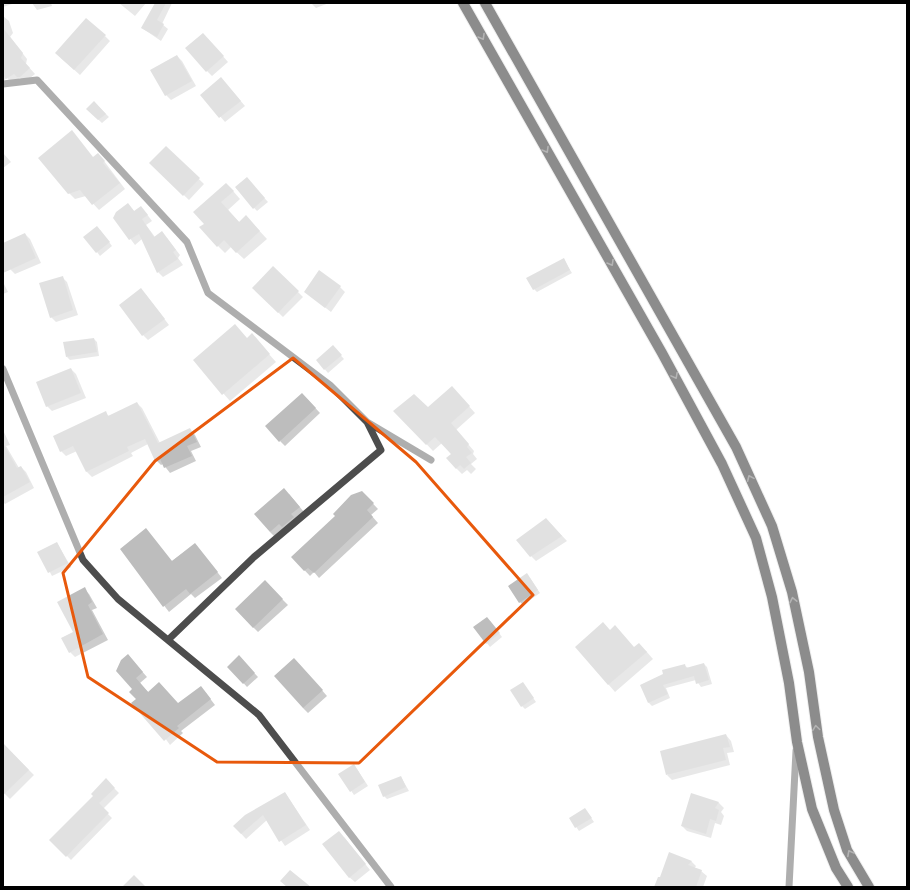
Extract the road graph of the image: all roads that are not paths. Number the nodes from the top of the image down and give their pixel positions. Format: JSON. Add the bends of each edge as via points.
{"nodes":[{"id":1,"x":463,"y":3,"type":"edge"},
{"id":2,"x":485,"y":3,"type":"edge"},
{"id":3,"x":3,"y":84,"type":"edge"},
{"id":4,"x":3,"y":369,"type":"edge"},
{"id":5,"x":367,"y":422,"type":"junction"},
{"id":6,"x":430,"y":460,"type":"dead end"},
{"id":7,"x":168,"y":640,"type":"junction"},
{"id":8,"x":797,"y":742,"type":"junction"},
{"id":9,"x":391,"y":887,"type":"edge"},
{"id":10,"x":789,"y":887,"type":"edge"},
{"id":11,"x":848,"y":887,"type":"edge"},
{"id":12,"x":869,"y":887,"type":"edge"}],
"edges":[{"from":1,"to":8,"type":"main road","one_way":true,"via":[[666,360],[722,464],[756,538],[772,597],[789,683]]},
{"from":12,"to":2,"type":"main road","one_way":true,"via":[[847,850],[834,810],[818,737],[809,672],[793,599],[772,526],[736,447]]},
{"from":3,"to":5,"type":"street","via":[[37,80],[187,242],[208,293],[330,385]]},
{"from":4,"to":7,"type":"street","via":[[83,560],[118,599]]},
{"from":5,"to":6,"type":"street"},
{"from":5,"to":7,"type":"street","via":[[381,450],[254,557]]},
{"from":7,"to":9,"type":"street","via":[[259,715]]},
{"from":8,"to":10,"type":"street"},
{"from":8,"to":11,"type":"main road","via":[[812,809],[836,868]]}]}
